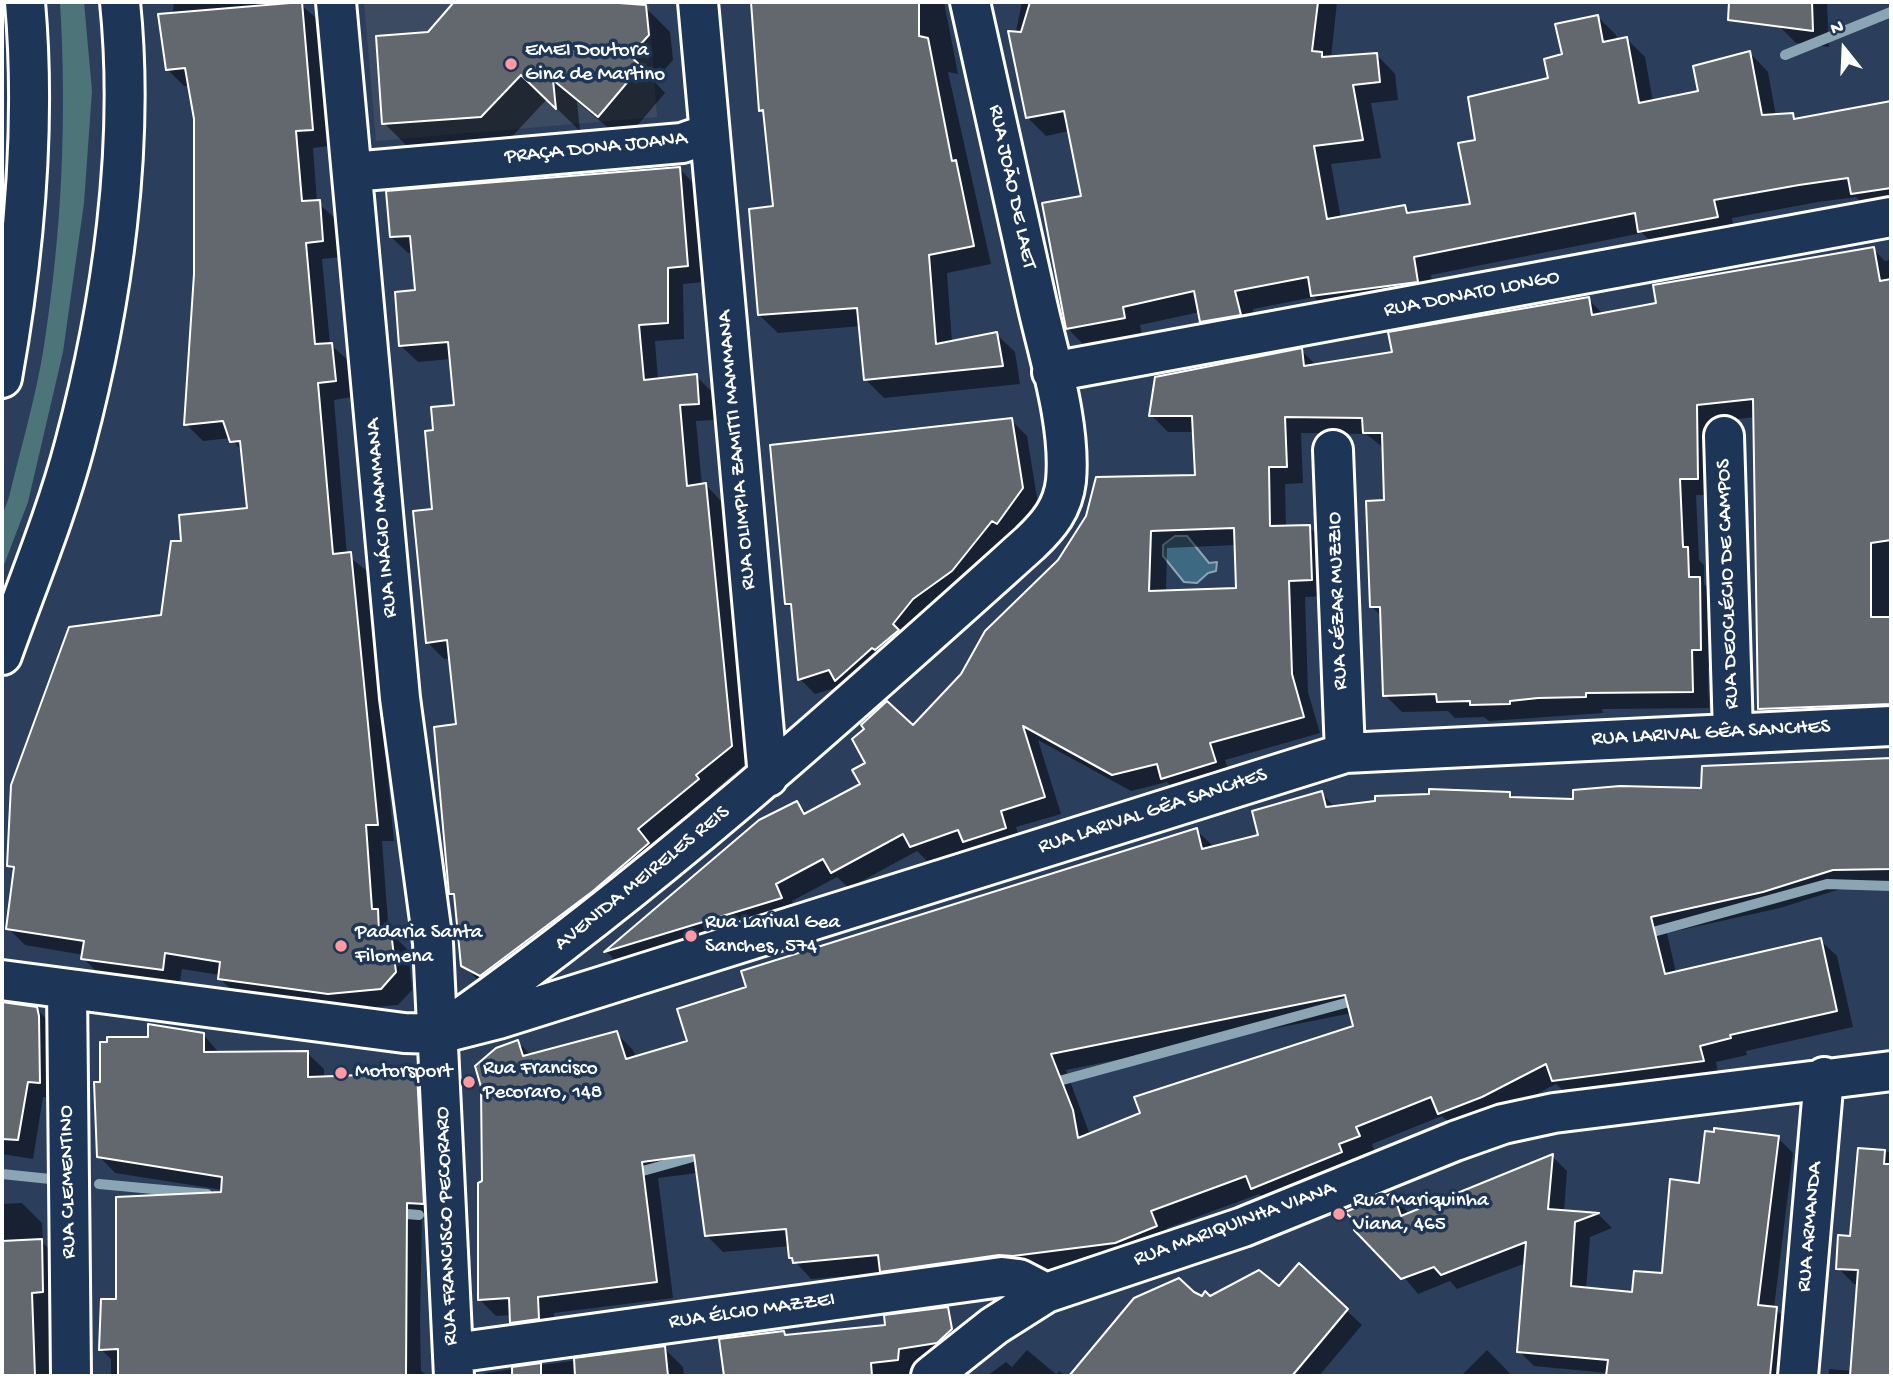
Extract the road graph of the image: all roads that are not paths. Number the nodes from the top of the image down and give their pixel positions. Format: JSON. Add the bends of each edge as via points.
{"nodes":[{"id":1,"x":25,"y":2,"type":"edge"},
{"id":2,"x":120,"y":2,"type":"edge"},
{"id":3,"x":337,"y":2,"type":"edge"},
{"id":4,"x":698,"y":2,"type":"edge"},
{"id":5,"x":971,"y":2,"type":"edge"},
{"id":6,"x":709,"y":124,"type":"junction"},
{"id":7,"x":352,"y":172,"type":"junction"},
{"id":8,"x":1891,"y":217,"type":"edge"},
{"id":9,"x":1052,"y":372,"type":"junction"},
{"id":10,"x":2,"y":378,"type":"edge"},
{"id":11,"x":1724,"y":436,"type":"dead end"},
{"id":12,"x":1334,"y":450,"type":"dead end"},
{"id":13,"x":2,"y":655,"type":"edge"},
{"id":14,"x":1891,"y":726,"type":"edge"},
{"id":15,"x":1733,"y":733,"type":"junction"},
{"id":16,"x":1345,"y":753,"type":"junction"},
{"id":17,"x":768,"y":777,"type":"junction"},
{"id":18,"x":2,"y":980,"type":"edge"},
{"id":19,"x":67,"y":989,"type":"junction"},
{"id":20,"x":439,"y":1034,"type":"junction"},
{"id":21,"x":1891,"y":1071,"type":"edge"},
{"id":22,"x":1824,"y":1077,"type":"junction"},
{"id":23,"x":1046,"y":1293,"type":"junction"},
{"id":24,"x":454,"y":1364,"type":"edge"},
{"id":25,"x":71,"y":1376,"type":"edge"},
{"id":26,"x":931,"y":1376,"type":"edge"},
{"id":27,"x":1798,"y":1376,"type":"edge"}],
"edges":[{"from":1,"to":10,"type":"street","via":[[30,59],[25,199]]},
{"from":2,"to":13,"type":"street","via":[[125,58],[117,221],[94,355],[55,510]]},
{"from":3,"to":7,"type":"street","name":"RUA INÁCIO MAMMANA"},
{"from":4,"to":6,"type":"street","name":"PRAÇA DONA JOANA"},
{"from":5,"to":9,"type":"street","name":"RUA JOÃO DE LAET"},
{"from":6,"to":7,"type":"street","name":"PRAÇA DONA JOANA","via":[[705,135],[682,143]]},
{"from":6,"to":17,"type":"street","name":"RUA OLIMPIA ZAMITTI MAMMANA"},
{"from":7,"to":20,"type":"street","name":"RUA INÁCIO MAMMANA","via":[[400,698],[433,943]]},
{"from":8,"to":9,"type":"street","name":"RUA DONATO LONGO"},
{"from":9,"to":17,"type":"street","name":"AVENIDA MEIRELES REIS","via":[[1065,445],[1066,480],[1062,504],[1047,527]]},
{"from":11,"to":15,"type":"street","name":"RUA DEOCLÉCIO DE CAMPOS"},
{"from":12,"to":16,"type":"street","name":"RUA CÉZAR MUZZIO"},
{"from":14,"to":15,"type":"street","name":"RUA LARIVAL GÊA SANCHES"},
{"from":15,"to":16,"type":"street","name":"RUA LARIVAL GÊA SANCHES"},
{"from":16,"to":20,"type":"street","name":"RUA LARIVAL GÊA SANCHES","via":[[510,1016]]},
{"from":17,"to":20,"type":"street","name":"AVENIDA MEIRELES REIS","via":[[547,957]]},
{"from":18,"to":19,"type":"street"},
{"from":19,"to":20,"type":"street"},
{"from":19,"to":25,"type":"street","name":"RUA CLEMENTINO"},
{"from":20,"to":24,"type":"street","name":"RUA FRANCISCO PECORARO"},
{"from":21,"to":22,"type":"street","name":"RUA MARIQUINHA VIANA"},
{"from":22,"to":23,"type":"street","name":"RUA MARIQUINHA VIANA","via":[[1503,1124],[1243,1227]]},
{"from":22,"to":27,"type":"street","name":"RUA ARMANDA"},
{"from":23,"to":24,"type":"street","name":"RUA ÉLCIO MAZZEI","via":[[1019,1279],[1002,1277]]},
{"from":23,"to":26,"type":"street","name":"RUA MARIQUINHA VIANA","via":[[994,1325]]}]}
